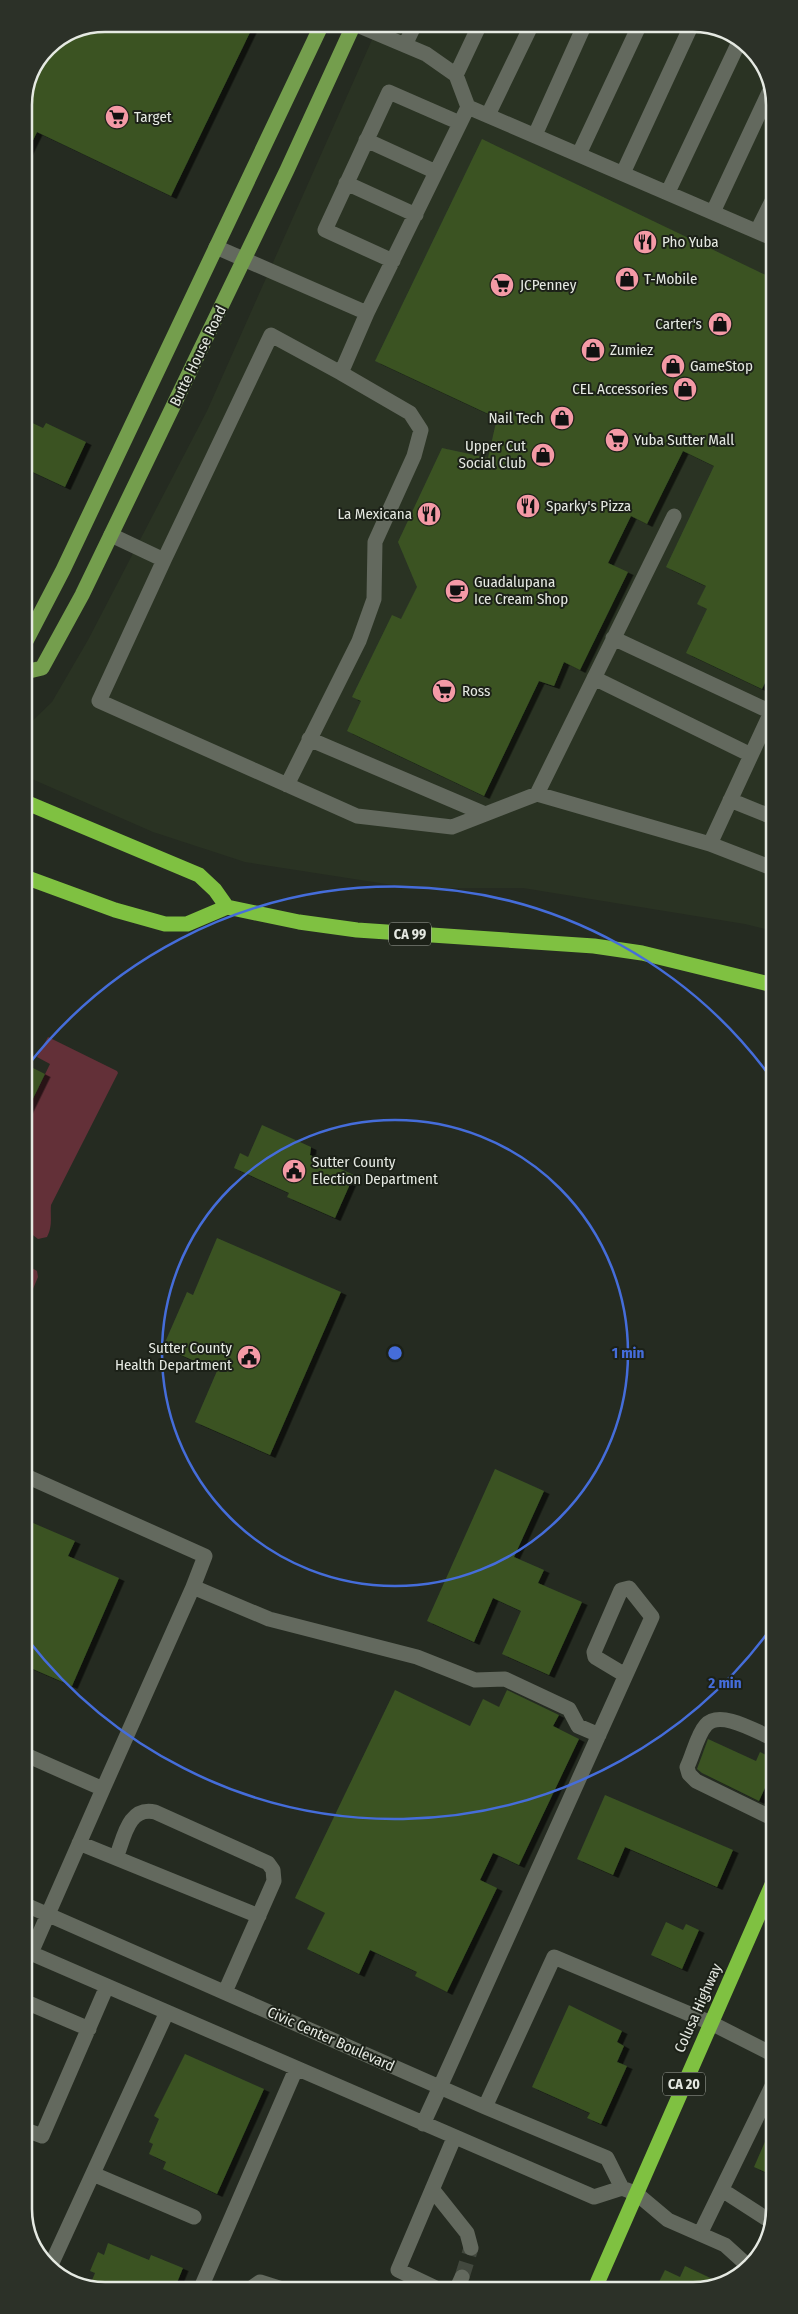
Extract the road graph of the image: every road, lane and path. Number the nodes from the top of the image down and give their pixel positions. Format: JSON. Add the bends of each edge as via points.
{"nodes":[{"id":1,"x":318,"y":32,"type":"edge"},
{"id":2,"x":351,"y":32,"type":"edge"},
{"id":3,"x":375,"y":32,"type":"edge"},
{"id":4,"x":411,"y":33,"type":"edge"},
{"id":5,"x":476,"y":33,"type":"edge"},
{"id":6,"x":528,"y":33,"type":"edge"},
{"id":7,"x":582,"y":33,"type":"edge"},
{"id":8,"x":636,"y":33,"type":"edge"},
{"id":9,"x":688,"y":33,"type":"edge"},
{"id":10,"x":405,"y":45,"type":"junction"},
{"id":11,"x":736,"y":48,"type":"edge"},
{"id":12,"x":456,"y":75,"type":"junction"},
{"id":13,"x":765,"y":100,"type":"edge"},
{"id":14,"x":468,"y":107,"type":"junction"},
{"id":15,"x":488,"y":115,"type":"junction"},
{"id":16,"x":460,"y":122,"type":"junction"},
{"id":17,"x":535,"y":135,"type":"junction"},
{"id":18,"x":366,"y":140,"type":"junction"},
{"id":19,"x":579,"y":154,"type":"junction"},
{"id":20,"x":436,"y":172,"type":"junction"},
{"id":21,"x":623,"y":172,"type":"junction"},
{"id":22,"x":346,"y":183,"type":"junction"},
{"id":23,"x":668,"y":192,"type":"junction"},
{"id":24,"x":712,"y":212,"type":"junction"},
{"id":25,"x":766,"y":213,"type":"edge"},
{"id":26,"x":416,"y":215,"type":"junction"},
{"id":27,"x":757,"y":231,"type":"junction"},
{"id":28,"x":766,"y":235,"type":"edge"},
{"id":29,"x":216,"y":247,"type":"junction"},
{"id":30,"x":244,"y":258,"type":"junction"},
{"id":31,"x":393,"y":261,"type":"junction"},
{"id":32,"x":367,"y":313,"type":"junction"},
{"id":33,"x":341,"y":374,"type":"junction"},
{"id":34,"x":674,"y":516,"type":"dead end"},
{"id":35,"x":111,"y":535,"type":"junction"},
{"id":36,"x":164,"y":560,"type":"junction"},
{"id":37,"x":32,"y":630,"type":"edge"},
{"id":38,"x":613,"y":638,"type":"junction"},
{"id":39,"x":32,"y":670,"type":"edge"},
{"id":40,"x":594,"y":678,"type":"junction"},
{"id":41,"x":766,"y":708,"type":"edge"},
{"id":42,"x":766,"y":724,"type":"edge"},
{"id":43,"x":309,"y":739,"type":"junction"},
{"id":44,"x":751,"y":755,"type":"junction"},
{"id":45,"x":287,"y":785,"type":"junction"},
{"id":46,"x":537,"y":794,"type":"junction"},
{"id":47,"x":730,"y":800,"type":"junction"},
{"id":48,"x":32,"y":805,"type":"edge"},
{"id":49,"x":485,"y":814,"type":"junction"},
{"id":50,"x":766,"y":815,"type":"edge"},
{"id":51,"x":710,"y":844,"type":"junction"},
{"id":52,"x":766,"y":866,"type":"edge"},
{"id":53,"x":32,"y":880,"type":"edge"},
{"id":54,"x":227,"y":907,"type":"junction"},
{"id":55,"x":766,"y":983,"type":"edge"},
{"id":56,"x":32,"y":1479,"type":"edge"},
{"id":57,"x":192,"y":1586,"type":"junction"},
{"id":58,"x":625,"y":1675,"type":"junction"},
{"id":59,"x":599,"y":1735,"type":"junction"},
{"id":60,"x":766,"y":1736,"type":"edge"},
{"id":61,"x":32,"y":1759,"type":"edge"},
{"id":62,"x":103,"y":1789,"type":"junction"},
{"id":63,"x":766,"y":1815,"type":"edge"},
{"id":64,"x":79,"y":1843,"type":"junction"},
{"id":65,"x":116,"y":1858,"type":"junction"},
{"id":66,"x":766,"y":1898,"type":"edge"},
{"id":67,"x":32,"y":1908,"type":"edge"},
{"id":68,"x":47,"y":1914,"type":"junction"},
{"id":69,"x":259,"y":1916,"type":"junction"},
{"id":70,"x":32,"y":1944,"type":"edge"},
{"id":71,"x":32,"y":1954,"type":"edge"},
{"id":72,"x":107,"y":1986,"type":"junction"},
{"id":73,"x":225,"y":1992,"type":"junction"},
{"id":74,"x":32,"y":2005,"type":"edge"},
{"id":75,"x":167,"y":2012,"type":"junction"},
{"id":76,"x":711,"y":2023,"type":"junction"},
{"id":77,"x":89,"y":2029,"type":"junction"},
{"id":78,"x":766,"y":2051,"type":"edge"},
{"id":79,"x":296,"y":2069,"type":"junction"},
{"id":80,"x":440,"y":2087,"type":"junction"},
{"id":81,"x":766,"y":2099,"type":"edge"},
{"id":82,"x":485,"y":2107,"type":"junction"},
{"id":83,"x":423,"y":2124,"type":"junction"},
{"id":84,"x":32,"y":2132,"type":"edge"},
{"id":85,"x":454,"y":2138,"type":"junction"},
{"id":86,"x":93,"y":2174,"type":"junction"},
{"id":87,"x":622,"y":2188,"type":"junction"},
{"id":88,"x":432,"y":2189,"type":"junction"},
{"id":89,"x":722,"y":2190,"type":"junction"},
{"id":90,"x":637,"y":2194,"type":"junction"},
{"id":91,"x":194,"y":2217,"type":"dead end"},
{"id":92,"x":765,"y":2218,"type":"edge"},
{"id":93,"x":700,"y":2234,"type":"junction"},
{"id":94,"x":471,"y":2248,"type":"tunnel mouth"},
{"id":95,"x":53,"y":2259,"type":"edge"},
{"id":96,"x":743,"y":2261,"type":"edge"},
{"id":97,"x":204,"y":2281,"type":"edge"},
{"id":98,"x":422,"y":2282,"type":"edge"},
{"id":99,"x":598,"y":2282,"type":"edge"}],
"edges":[{"from":1,"to":29,"type":"main road","name":"Butte House Road"},
{"from":2,"to":30,"type":"main road","name":"Butte House Road"},
{"from":3,"to":10,"type":"street"},
{"from":4,"to":10,"type":"street"},
{"from":5,"to":12,"type":"street"},
{"from":6,"to":15,"type":"street"},
{"from":7,"to":17,"type":"street"},
{"from":8,"to":19,"type":"street"},
{"from":9,"to":21,"type":"street"},
{"from":10,"to":12,"type":"street","via":[[426,54]]},
{"from":11,"to":23,"type":"street"},
{"from":12,"to":14,"type":"street"},
{"from":13,"to":24,"type":"street"},
{"from":14,"to":15,"type":"street"},
{"from":14,"to":16,"type":"street"},
{"from":15,"to":17,"type":"street"},
{"from":16,"to":18,"type":"street","via":[[389,92]]},
{"from":16,"to":20,"type":"street"},
{"from":17,"to":19,"type":"street"},
{"from":18,"to":20,"type":"street"},
{"from":18,"to":22,"type":"street"},
{"from":19,"to":21,"type":"street"},
{"from":20,"to":26,"type":"street"},
{"from":21,"to":23,"type":"street"},
{"from":22,"to":26,"type":"street"},
{"from":22,"to":31,"type":"street","via":[[325,230]]},
{"from":23,"to":24,"type":"street"},
{"from":24,"to":27,"type":"street"},
{"from":25,"to":27,"type":"street"},
{"from":26,"to":31,"type":"street"},
{"from":27,"to":28,"type":"street"},
{"from":29,"to":30,"type":"street"},
{"from":29,"to":37,"type":"main road","name":"Butte House Road"},
{"from":30,"to":32,"type":"street"},
{"from":30,"to":35,"type":"main road","name":"Butte House Road"},
{"from":31,"to":32,"type":"street"},
{"from":32,"to":33,"type":"street"},
{"from":33,"to":36,"type":"street","via":[[271,335]]},
{"from":33,"to":43,"type":"street","via":[[410,413],[421,430],[414,456],[375,542],[374,600],[359,641]]},
{"from":34,"to":38,"type":"street"},
{"from":35,"to":36,"type":"street"},
{"from":35,"to":39,"type":"main road","name":"Butte House Road","via":[[42,668]]},
{"from":36,"to":45,"type":"street","via":[[99,701]]},
{"from":38,"to":40,"type":"street"},
{"from":38,"to":41,"type":"street"},
{"from":40,"to":44,"type":"street"},
{"from":40,"to":46,"type":"street"},
{"from":42,"to":44,"type":"street"},
{"from":43,"to":45,"type":"street"},
{"from":43,"to":49,"type":"street"},
{"from":44,"to":47,"type":"street"},
{"from":45,"to":49,"type":"street","via":[[357,816],[452,827]]},
{"from":46,"to":49,"type":"street"},
{"from":46,"to":51,"type":"street"},
{"from":47,"to":50,"type":"street"},
{"from":47,"to":51,"type":"street"},
{"from":48,"to":54,"type":"highway","via":[[199,874]]},
{"from":51,"to":52,"type":"street"},
{"from":53,"to":54,"type":"highway","via":[[115,910],[166,924],[186,924]]},
{"from":54,"to":55,"type":"highway","number":"CA 99","via":[[357,930],[594,946],[642,953]]},
{"from":56,"to":57,"type":"street","via":[[205,1556]]},
{"from":57,"to":59,"type":"street","via":[[269,1619],[417,1657],[475,1680],[505,1679],[569,1709],[578,1726]]},
{"from":57,"to":62,"type":"street"},
{"from":58,"to":58,"type":"street","via":[[652,1616],[629,1588],[621,1590],[594,1652],[595,1657]]},
{"from":58,"to":59,"type":"street"},
{"from":59,"to":80,"type":"street"},
{"from":60,"to":63,"type":"street","via":[[732,1721],[712,1720],[705,1726],[687,1767],[696,1781]]},
{"from":61,"to":62,"type":"street"},
{"from":62,"to":64,"type":"street"},
{"from":64,"to":65,"type":"street"},
{"from":64,"to":68,"type":"street"},
{"from":65,"to":69,"type":"street"},
{"from":65,"to":69,"type":"street","via":[[135,1814],[145,1810],[155,1812],[268,1863],[275,1877]]},
{"from":66,"to":76,"type":"highway","name":"Colusa Highway","number":"CA 20"},
{"from":67,"to":68,"type":"street","name":"Civic Center Boulevard"},
{"from":68,"to":70,"type":"street"},
{"from":68,"to":73,"type":"street","name":"Civic Center Boulevard"},
{"from":69,"to":73,"type":"street"},
{"from":71,"to":72,"type":"street"},
{"from":72,"to":75,"type":"street"},
{"from":72,"to":77,"type":"street"},
{"from":73,"to":80,"type":"street","name":"Civic Center Boulevard"},
{"from":74,"to":77,"type":"street"},
{"from":75,"to":79,"type":"street"},
{"from":75,"to":86,"type":"street"},
{"from":76,"to":78,"type":"street"},
{"from":76,"to":82,"type":"street","via":[[554,1957]]},
{"from":76,"to":90,"type":"highway","name":"Colusa Highway","number":"CA 20"},
{"from":77,"to":84,"type":"street","via":[[42,2136]]},
{"from":79,"to":83,"type":"street"},
{"from":79,"to":97,"type":"street"},
{"from":80,"to":82,"type":"street","name":"Civic Center Boulevard"},
{"from":80,"to":83,"type":"street"},
{"from":81,"to":89,"type":"street"},
{"from":82,"to":87,"type":"street","name":"Civic Center Boulevard","via":[[607,2158]]},
{"from":83,"to":85,"type":"street"},
{"from":85,"to":87,"type":"street","via":[[594,2197]]},
{"from":85,"to":88,"type":"street"},
{"from":86,"to":91,"type":"street"},
{"from":86,"to":95,"type":"street"},
{"from":87,"to":90,"type":"street"},
{"from":88,"to":94,"type":"street","via":[[467,2233]]},
{"from":88,"to":98,"type":"street","via":[[398,2270]]},
{"from":89,"to":92,"type":"street"},
{"from":89,"to":93,"type":"street"},
{"from":90,"to":93,"type":"street","via":[[668,2220]]},
{"from":90,"to":99,"type":"highway","name":"Colusa Highway","number":"CA 20"},
{"from":93,"to":96,"type":"street","via":[[725,2245]]}]}
